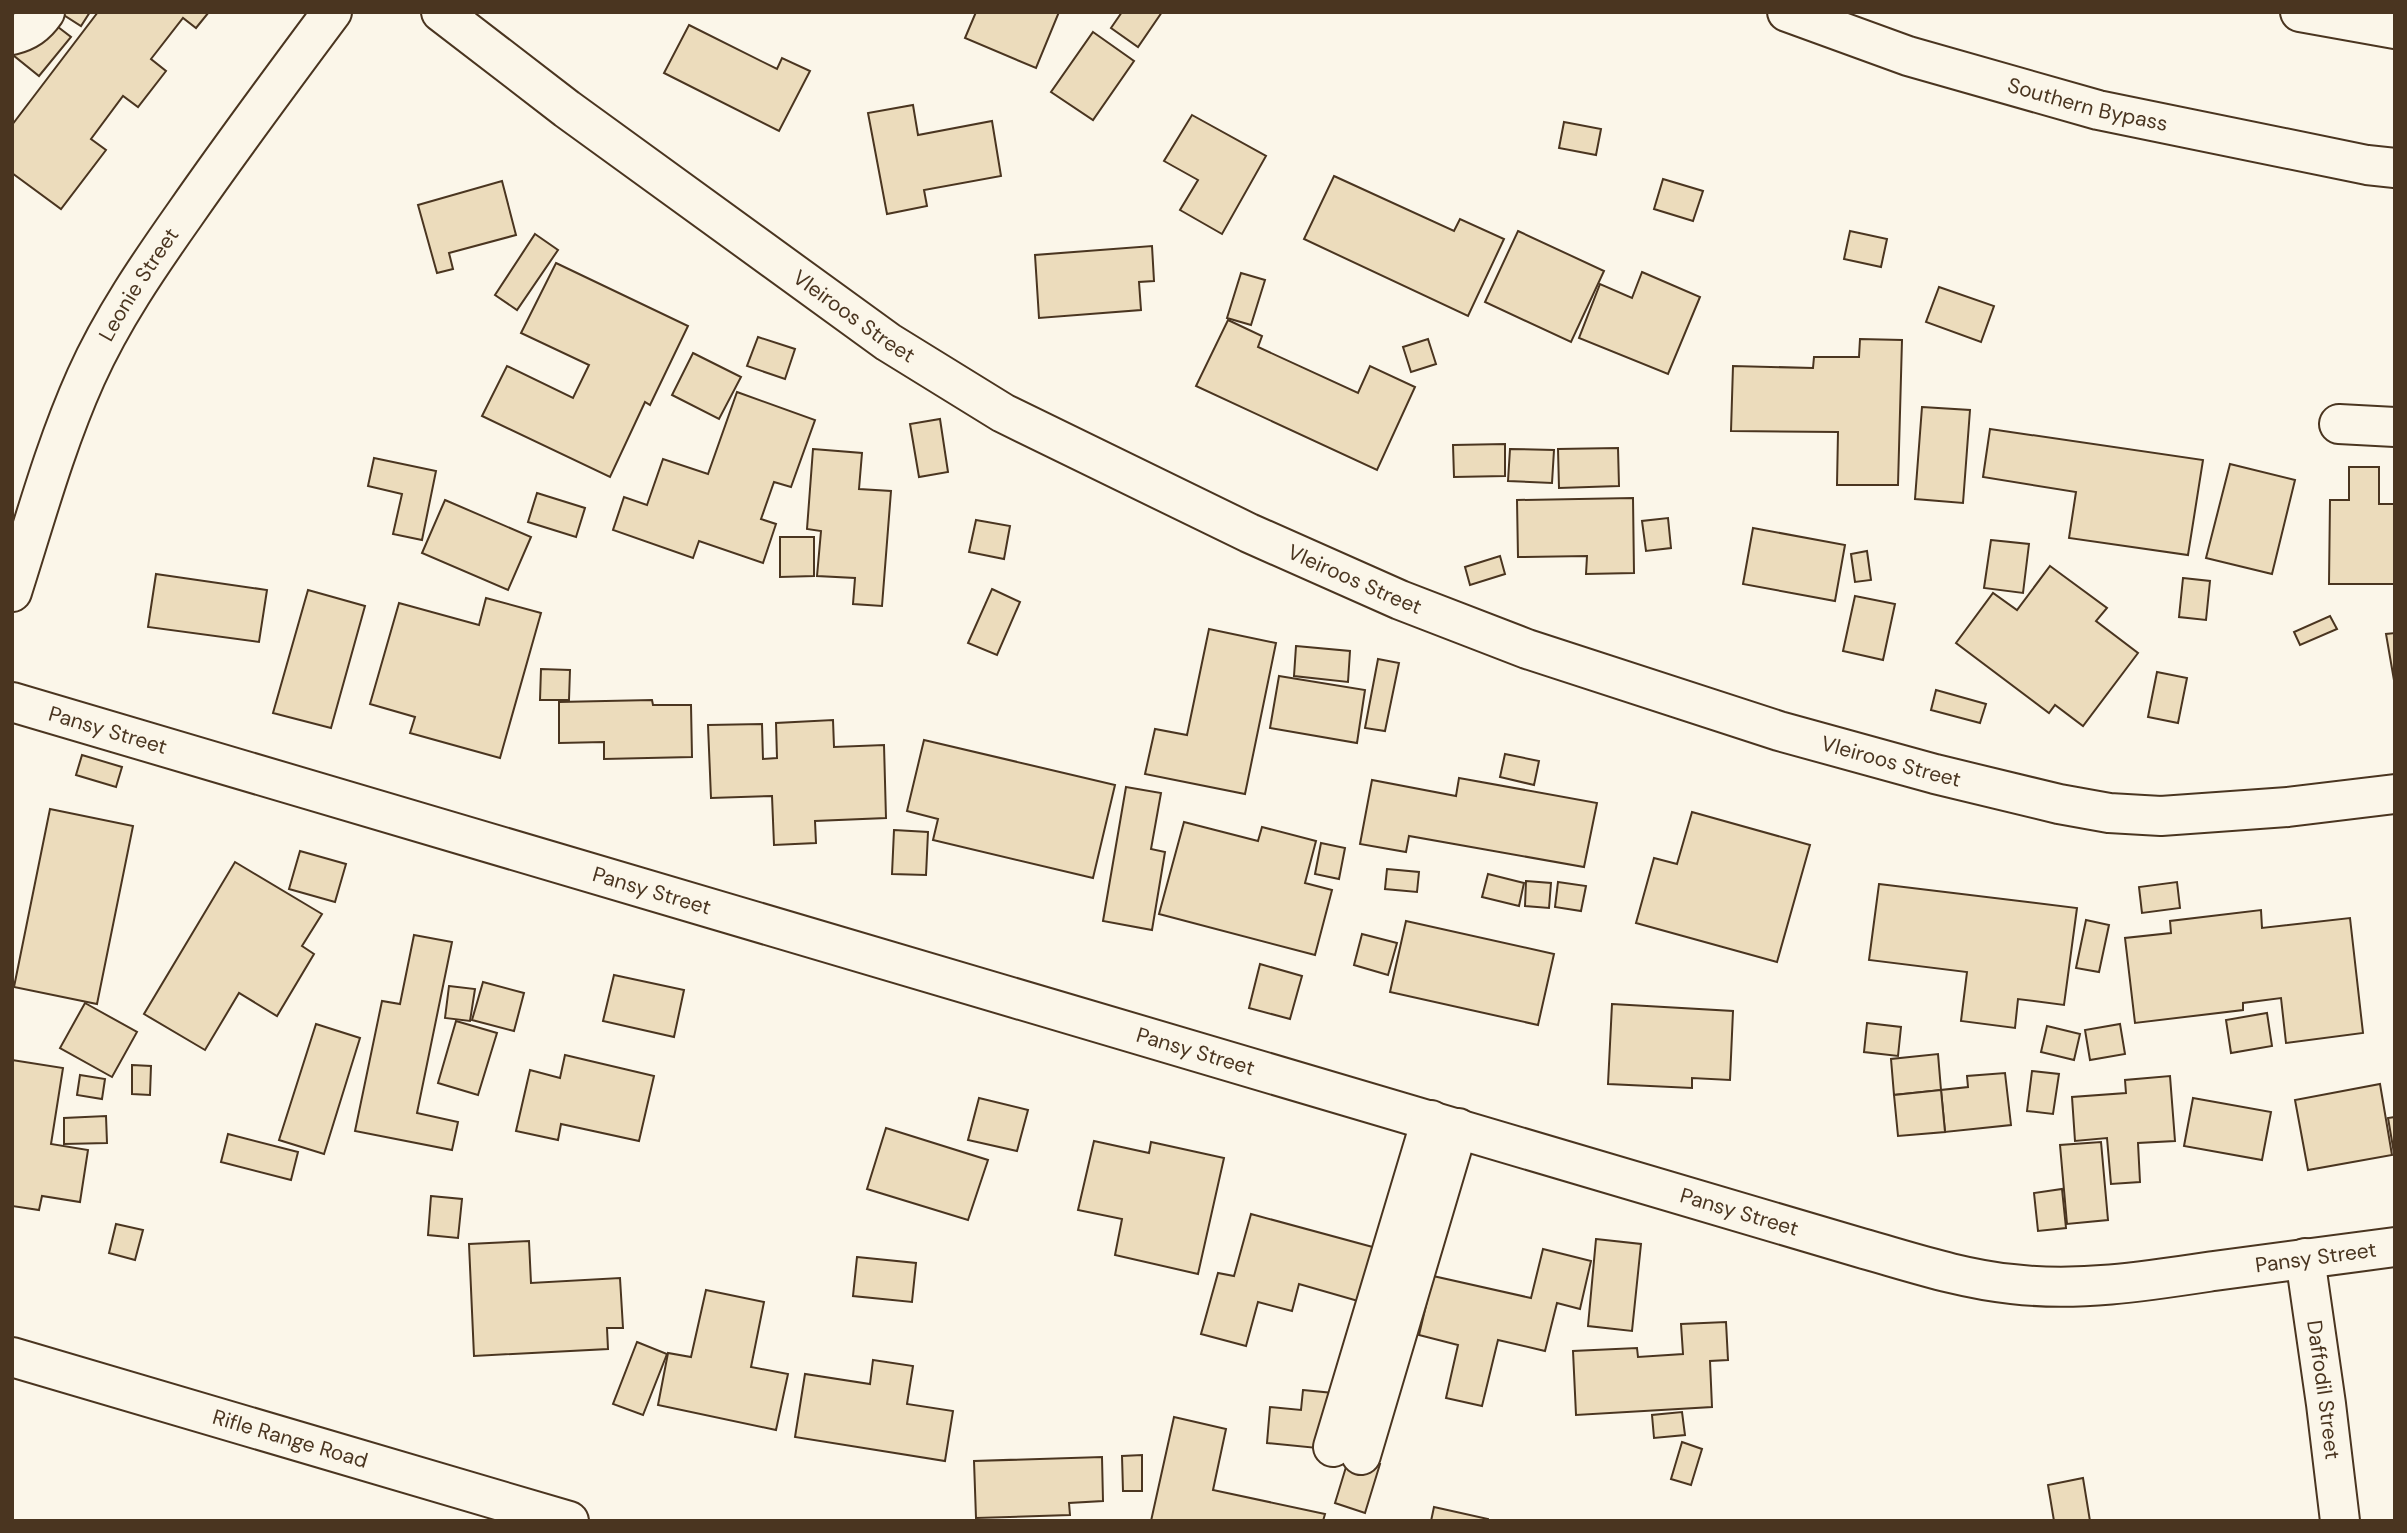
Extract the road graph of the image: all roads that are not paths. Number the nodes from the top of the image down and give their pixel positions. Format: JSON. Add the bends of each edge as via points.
{"nodes":[{"id":1,"x":44,"y":12,"type":"edge"},
{"id":2,"x":332,"y":12,"type":"edge"},
{"id":3,"x":441,"y":12,"type":"edge"},
{"id":4,"x":1787,"y":12,"type":"edge"},
{"id":5,"x":2300,"y":12,"type":"edge"},
{"id":6,"x":2395,"y":29,"type":"edge"},
{"id":7,"x":12,"y":35,"type":"edge"},
{"id":8,"x":2395,"y":168,"type":"edge"},
{"id":9,"x":2339,"y":424,"type":"dead end"},
{"id":10,"x":2395,"y":427,"type":"edge"},
{"id":11,"x":12,"y":592,"type":"edge"},
{"id":12,"x":12,"y":702,"type":"edge"},
{"id":13,"x":2395,"y":794,"type":"edge"},
{"id":14,"x":1444,"y":1124,"type":"junction"},
{"id":15,"x":2395,"y":1247,"type":"edge"},
{"id":16,"x":2305,"y":1258,"type":"junction"},
{"id":17,"x":12,"y":1357,"type":"edge"},
{"id":18,"x":1347,"y":1451,"type":"dead end"},
{"id":19,"x":569,"y":1521,"type":"edge"},
{"id":20,"x":2340,"y":1521,"type":"edge"}],
"edges":[{"from":1,"to":7,"type":"main road","via":[[28,30]]},
{"from":2,"to":11,"type":"main road","name":"Leonie Street","via":[[227,153],[113,326],[81,390]]},
{"from":3,"to":13,"type":"main road","name":"Vleiroos Street","via":[[888,342],[1003,413],[1249,533],[1400,600],[1527,649],[1779,731],[2059,804],[2161,816]]},
{"from":4,"to":8,"type":"main road","name":"Southern Bypass","via":[[1908,56],[2098,110]]},
{"from":5,"to":6,"type":"main road"},
{"from":9,"to":10,"type":"main road"},
{"from":12,"to":14,"type":"main road","name":"Pansy Street"},
{"from":14,"to":16,"type":"main road","name":"Pansy Street","via":[[1978,1279],[2051,1286],[2099,1284]]},
{"from":14,"to":18,"type":"main road"},
{"from":15,"to":16,"type":"main road","name":"Pansy Street"},
{"from":16,"to":20,"type":"main road","name":"Daffodil Street"},
{"from":17,"to":19,"type":"main road","name":"Rifle Range Road"}]}
